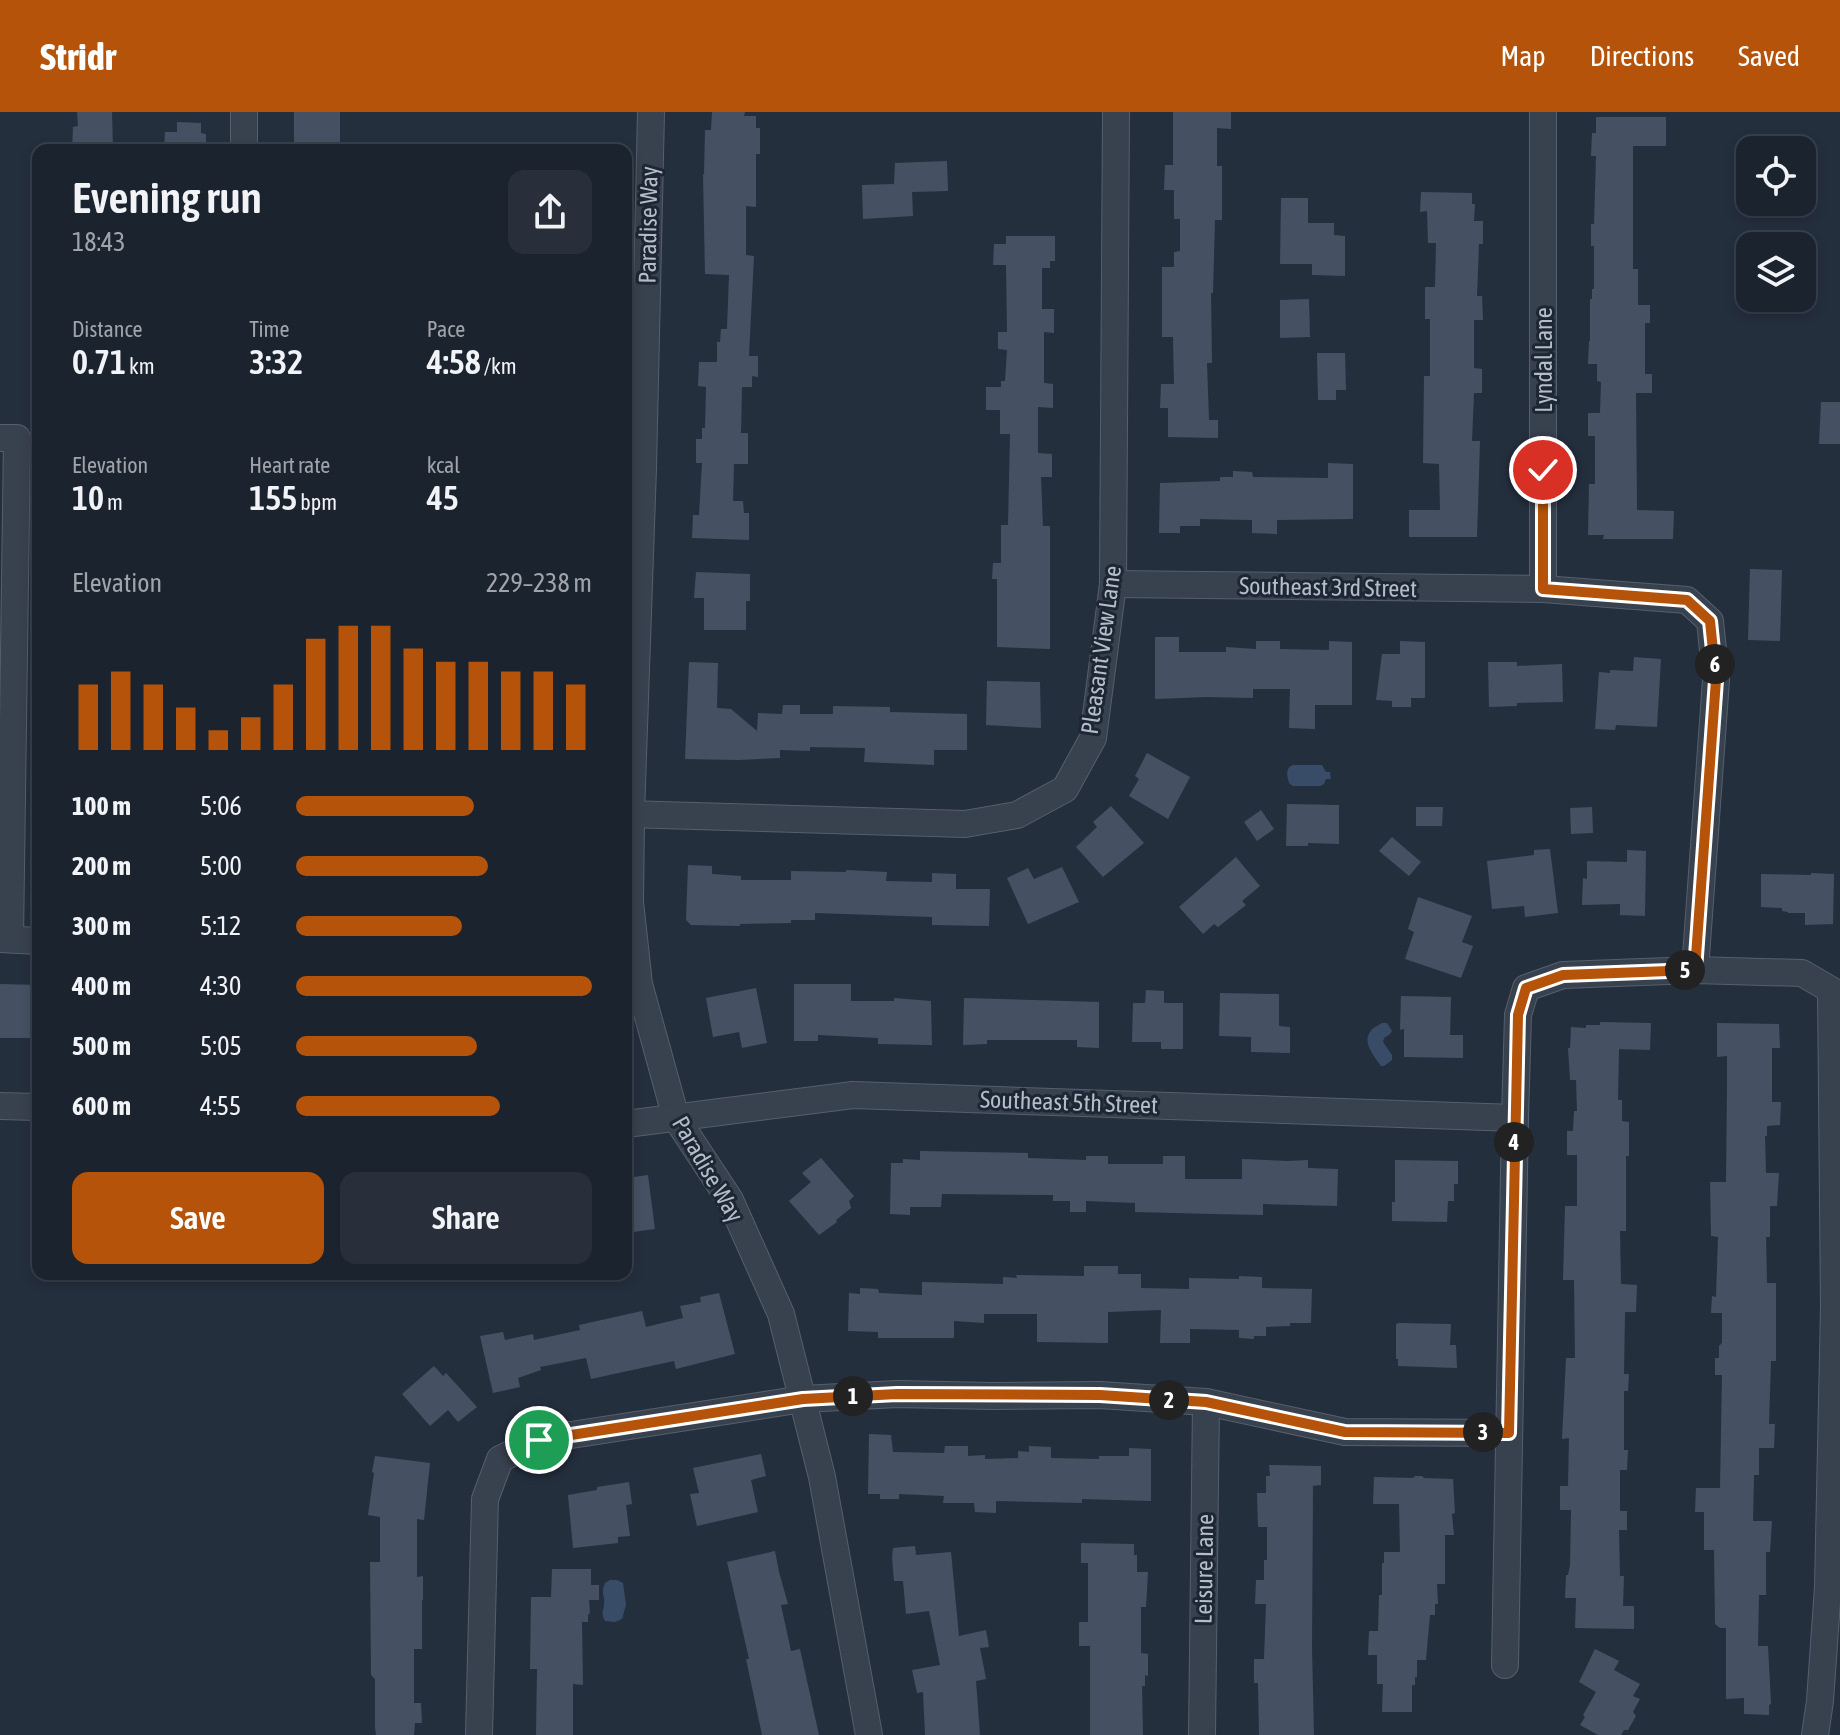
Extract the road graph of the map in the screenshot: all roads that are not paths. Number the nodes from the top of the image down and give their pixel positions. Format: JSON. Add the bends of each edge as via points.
{"nodes":[{"id":1,"x":244,"y":112,"type":"edge"},
{"id":2,"x":651,"y":112,"type":"edge"},
{"id":3,"x":1116,"y":112,"type":"edge"},
{"id":4,"x":1543,"y":112,"type":"edge"},
{"id":5,"x":244,"y":144,"type":"edge"},
{"id":6,"x":8,"y":438,"type":"edge"},
{"id":7,"x":634,"y":467,"type":"edge"},
{"id":8,"x":632,"y":583,"type":"edge"},
{"id":9,"x":1113,"y":584,"type":"junction"},
{"id":10,"x":1543,"y":589,"type":"junction"},
{"id":11,"x":7,"y":690,"type":"edge"},
{"id":12,"x":632,"y":814,"type":"edge"},
{"id":13,"x":632,"y":920,"type":"edge"},
{"id":14,"x":5,"y":939,"type":"edge"},
{"id":15,"x":32,"y":941,"type":"edge"},
{"id":16,"x":1695,"y":970,"type":"junction"},
{"id":17,"x":0,"y":1106,"type":"edge"},
{"id":18,"x":32,"y":1107,"type":"edge"},
{"id":19,"x":676,"y":1118,"type":"junction"},
{"id":20,"x":1515,"y":1118,"type":"junction"},
{"id":21,"x":632,"y":1123,"type":"edge"},
{"id":22,"x":803,"y":1399,"type":"junction"},
{"id":23,"x":1206,"y":1402,"type":"junction"},
{"id":24,"x":1509,"y":1433,"type":"junction"},
{"id":25,"x":1834,"y":1587,"type":"edge"},
{"id":26,"x":1505,"y":1665,"type":"dead end"},
{"id":27,"x":479,"y":1735,"type":"edge"},
{"id":28,"x":869,"y":1735,"type":"edge"},
{"id":29,"x":1202,"y":1735,"type":"edge"},
{"id":30,"x":1815,"y":1735,"type":"edge"}],
"edges":[{"from":1,"to":5,"type":"street"},
{"from":2,"to":7,"type":"street","name":"Paradise Way"},
{"from":3,"to":9,"type":"street","name":"Pleasant View Lane"},
{"from":4,"to":10,"type":"street","name":"Lyndal Lane"},
{"from":6,"to":11,"type":"street"},
{"from":7,"to":8,"type":"street","name":"Paradise Way"},
{"from":9,"to":10,"type":"street","name":"Southeast 3rd Street"},
{"from":9,"to":12,"type":"street","name":"Pleasant View Lane","via":[[1093,738],[1065,789],[1017,815],[965,824]]},
{"from":10,"to":16,"type":"street","via":[[1687,600],[1710,621],[1716,680]]},
{"from":11,"to":14,"type":"street"},
{"from":13,"to":19,"type":"street","name":"Paradise Way","via":[[639,984]]},
{"from":14,"to":15,"type":"street"},
{"from":16,"to":20,"type":"street","via":[[1563,975],[1526,988],[1518,1015]]},
{"from":16,"to":25,"type":"street","via":[[1802,973],[1831,990]]},
{"from":17,"to":18,"type":"street"},
{"from":19,"to":20,"type":"street","name":"Southeast 5th Street","via":[[853,1095]]},
{"from":19,"to":21,"type":"street","name":"Southeast 5th Street"},
{"from":19,"to":22,"type":"street","name":"Paradise Way","via":[[730,1200],[781,1314]]},
{"from":20,"to":24,"type":"street"},
{"from":22,"to":23,"type":"street","via":[[1100,1395]]},
{"from":22,"to":27,"type":"street","via":[[539,1440],[500,1459],[485,1499]]},
{"from":22,"to":28,"type":"street","name":"Paradise Way"},
{"from":23,"to":24,"type":"street","via":[[1345,1432]]},
{"from":23,"to":29,"type":"street","name":"Leisure Lane"},
{"from":24,"to":26,"type":"street"},
{"from":25,"to":30,"type":"street"}]}
